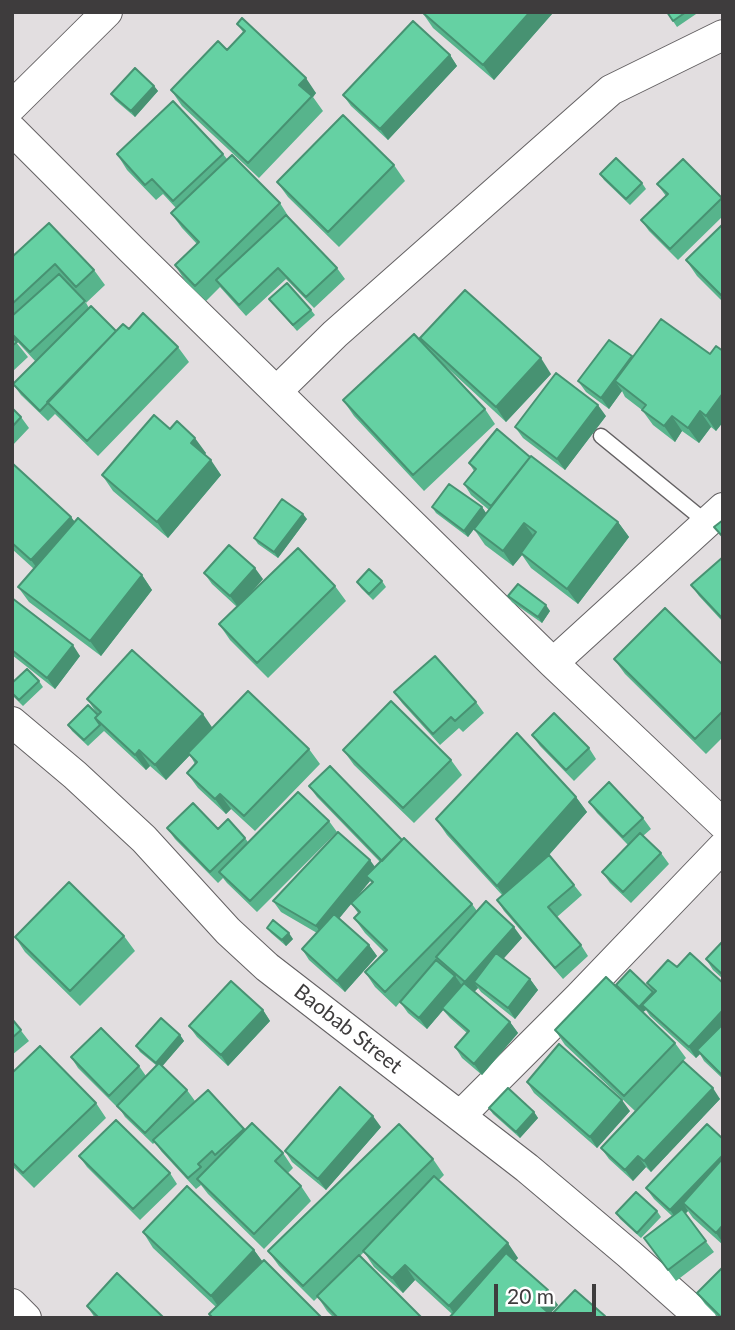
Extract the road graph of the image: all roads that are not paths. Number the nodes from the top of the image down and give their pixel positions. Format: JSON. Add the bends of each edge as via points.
{"nodes":[{"id":1,"x":107,"y":12,"type":"edge"},
{"id":2,"x":723,"y":35,"type":"edge"},
{"id":3,"x":12,"y":106,"type":"edge"},
{"id":4,"x":12,"y":130,"type":"edge"},
{"id":5,"x":277,"y":391,"type":"junction"},
{"id":6,"x":601,"y":436,"type":"dead end"},
{"id":7,"x":715,"y":515,"type":"edge"},
{"id":8,"x":553,"y":663,"type":"junction"},
{"id":9,"x":12,"y":722,"type":"edge"},
{"id":10,"x":723,"y":824,"type":"edge"},
{"id":11,"x":723,"y":847,"type":"edge"},
{"id":12,"x":460,"y":1116,"type":"junction"},
{"id":13,"x":12,"y":1304,"type":"edge"},
{"id":14,"x":26,"y":1318,"type":"edge"},
{"id":15,"x":701,"y":1318,"type":"edge"}],
"edges":[{"from":1,"to":3,"type":"street"},
{"from":2,"to":5,"type":"street","via":[[611,90],[335,334]]},
{"from":4,"to":5,"type":"street"},
{"from":5,"to":8,"type":"street"},
{"from":6,"to":7,"type":"lane"},
{"from":7,"to":8,"type":"street"},
{"from":8,"to":10,"type":"street"},
{"from":9,"to":12,"type":"street","name":"Baobab Street","via":[[144,839],[267,967]]},
{"from":11,"to":12,"type":"street"},
{"from":12,"to":15,"type":"street","name":"Baobab Street"},
{"from":13,"to":14,"type":"street"}]}
